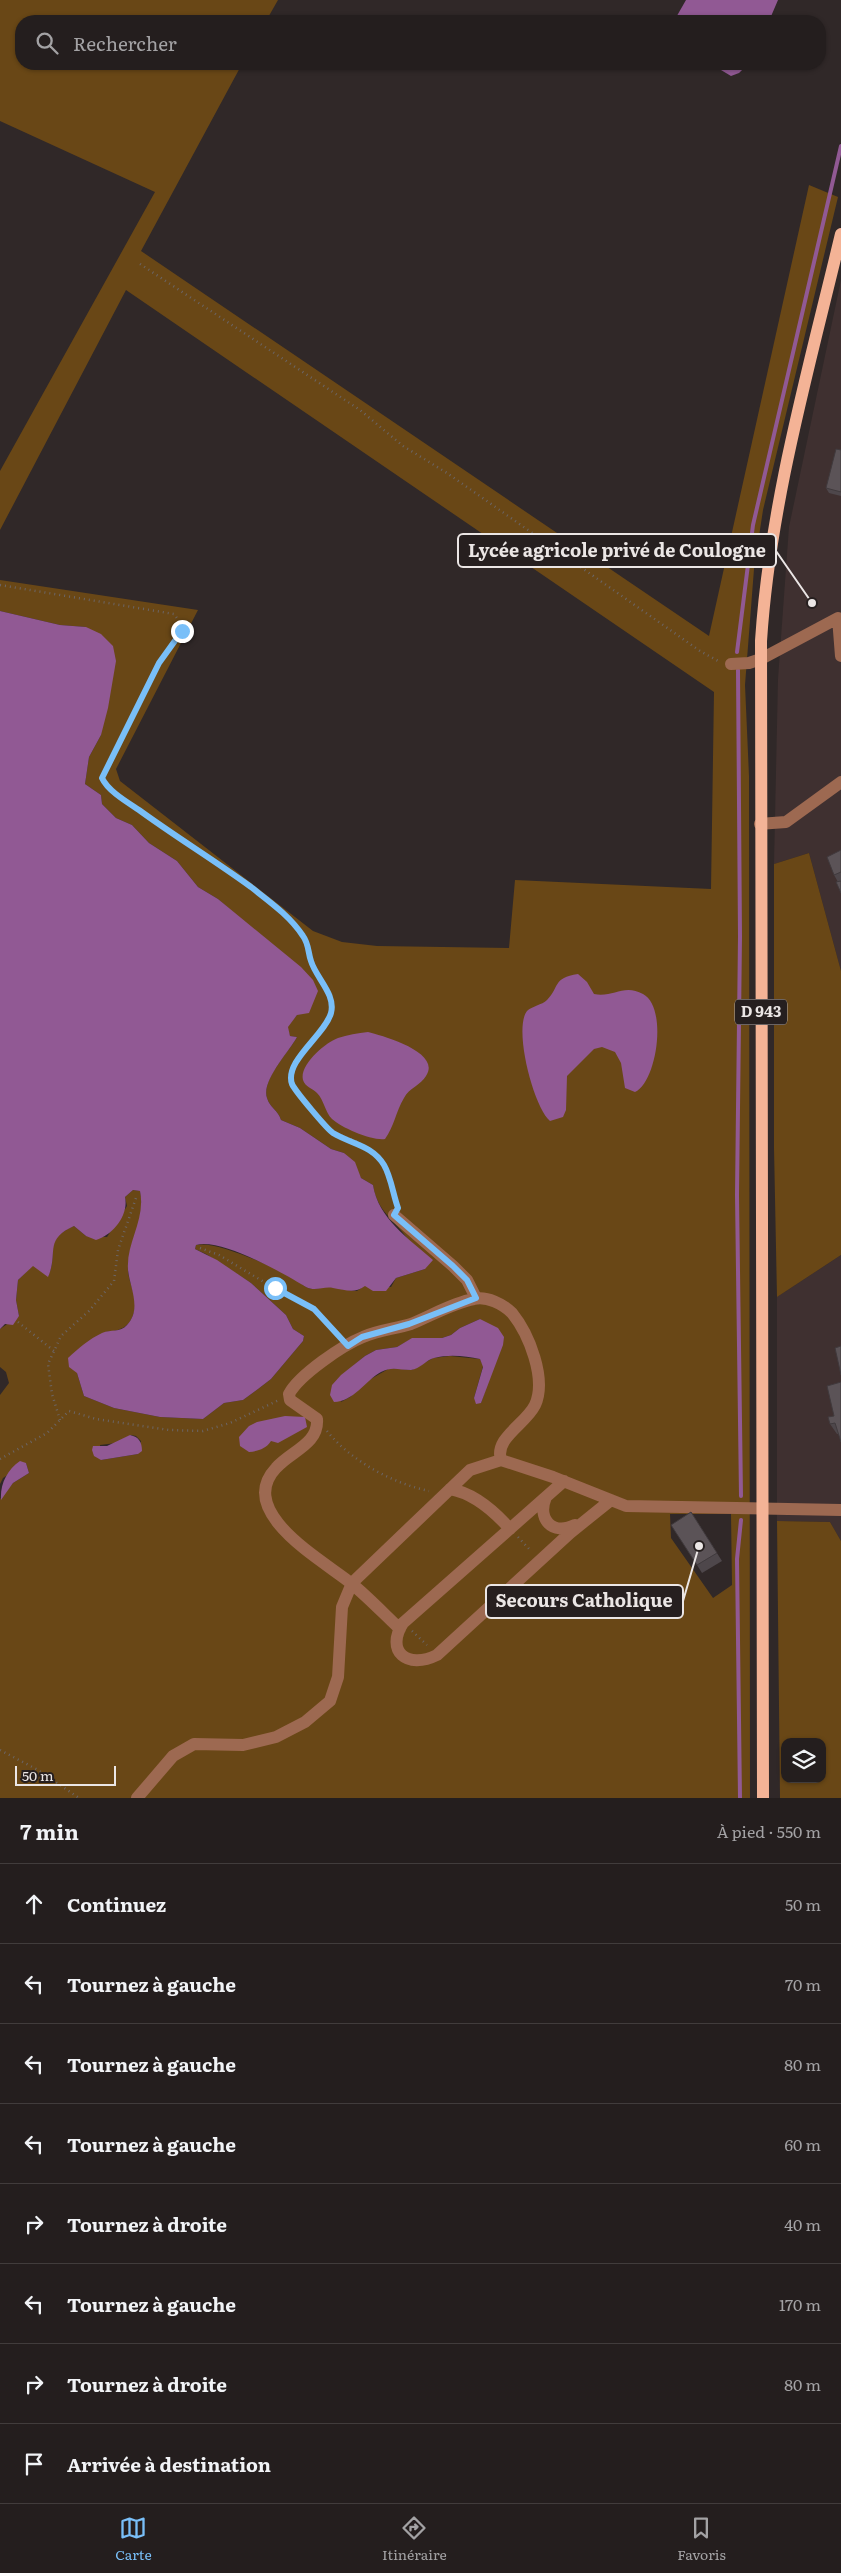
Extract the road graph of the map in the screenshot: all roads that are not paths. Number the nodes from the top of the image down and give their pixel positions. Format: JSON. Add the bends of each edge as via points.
{"nodes":[{"id":1,"x":841,"y":234,"type":"edge"},
{"id":2,"x":840,"y":617,"type":"edge"},
{"id":3,"x":841,"y":656,"type":"edge"},
{"id":4,"x":761,"y":659,"type":"junction"},
{"id":5,"x":731,"y":664,"type":"road end"},
{"id":6,"x":841,"y":782,"type":"edge"},
{"id":7,"x":760,"y":824,"type":"junction"},
{"id":8,"x":394,"y":1215,"type":"road end"},
{"id":9,"x":476,"y":1298,"type":"junction"},
{"id":10,"x":502,"y":1443,"type":"junction"},
{"id":11,"x":500,"y":1460,"type":"junction"},
{"id":12,"x":470,"y":1470,"type":"junction"},
{"id":13,"x":564,"y":1481,"type":"junction"},
{"id":14,"x":448,"y":1492,"type":"junction"},
{"id":15,"x":546,"y":1497,"type":"junction"},
{"id":16,"x":611,"y":1500,"type":"junction"},
{"id":17,"x":762,"y":1509,"type":"junction"},
{"id":18,"x":841,"y":1510,"type":"edge"},
{"id":19,"x":583,"y":1522,"type":"junction"},
{"id":20,"x":510,"y":1529,"type":"junction"},
{"id":21,"x":352,"y":1583,"type":"junction"},
{"id":22,"x":402,"y":1626,"type":"junction"},
{"id":23,"x":137,"y":1798,"type":"edge"},
{"id":24,"x":763,"y":1798,"type":"edge"}],
"edges":[{"from":1,"to":4,"type":"main road","number":"D 943","via":[[775,519],[767,572]]},
{"from":2,"to":3,"type":"street"},
{"from":2,"to":4,"type":"street"},
{"from":4,"to":5,"type":"street"},
{"from":4,"to":7,"type":"main road","number":"D 943"},
{"from":6,"to":7,"type":"street","via":[[786,822]]},
{"from":7,"to":17,"type":"main road","number":"D 943"},
{"from":8,"to":9,"type":"street","via":[[467,1280]]},
{"from":9,"to":10,"type":"street","via":[[496,1302],[511,1313],[534,1353],[538,1374],[539,1395],[534,1407]]},
{"from":9,"to":21,"type":"street","via":[[409,1324],[362,1337],[292,1387],[290,1400],[317,1419],[318,1429],[316,1436],[272,1472],[267,1487],[267,1503],[276,1519],[305,1550]]},
{"from":10,"to":11,"type":"street","via":[[498,1453]]},
{"from":10,"to":12,"type":"street"},
{"from":11,"to":12,"type":"street"},
{"from":11,"to":13,"type":"street"},
{"from":12,"to":14,"type":"street"},
{"from":13,"to":15,"type":"street"},
{"from":13,"to":16,"type":"street"},
{"from":14,"to":20,"type":"street","via":[[461,1491],[497,1515]]},
{"from":14,"to":21,"type":"street"},
{"from":15,"to":19,"type":"street","via":[[542,1508],[551,1526],[560,1529]]},
{"from":15,"to":20,"type":"street"},
{"from":16,"to":17,"type":"street","via":[[626,1506]]},
{"from":16,"to":19,"type":"street"},
{"from":17,"to":18,"type":"street"},
{"from":17,"to":24,"type":"main road","number":"D 943"},
{"from":19,"to":22,"type":"street","via":[[437,1654],[413,1662],[402,1655],[397,1645],[397,1632]]},
{"from":20,"to":22,"type":"street"},
{"from":21,"to":22,"type":"street"},
{"from":21,"to":23,"type":"street","via":[[342,1607],[338,1677],[330,1701],[305,1722],[276,1736],[243,1745],[194,1744],[173,1756]]}]}
